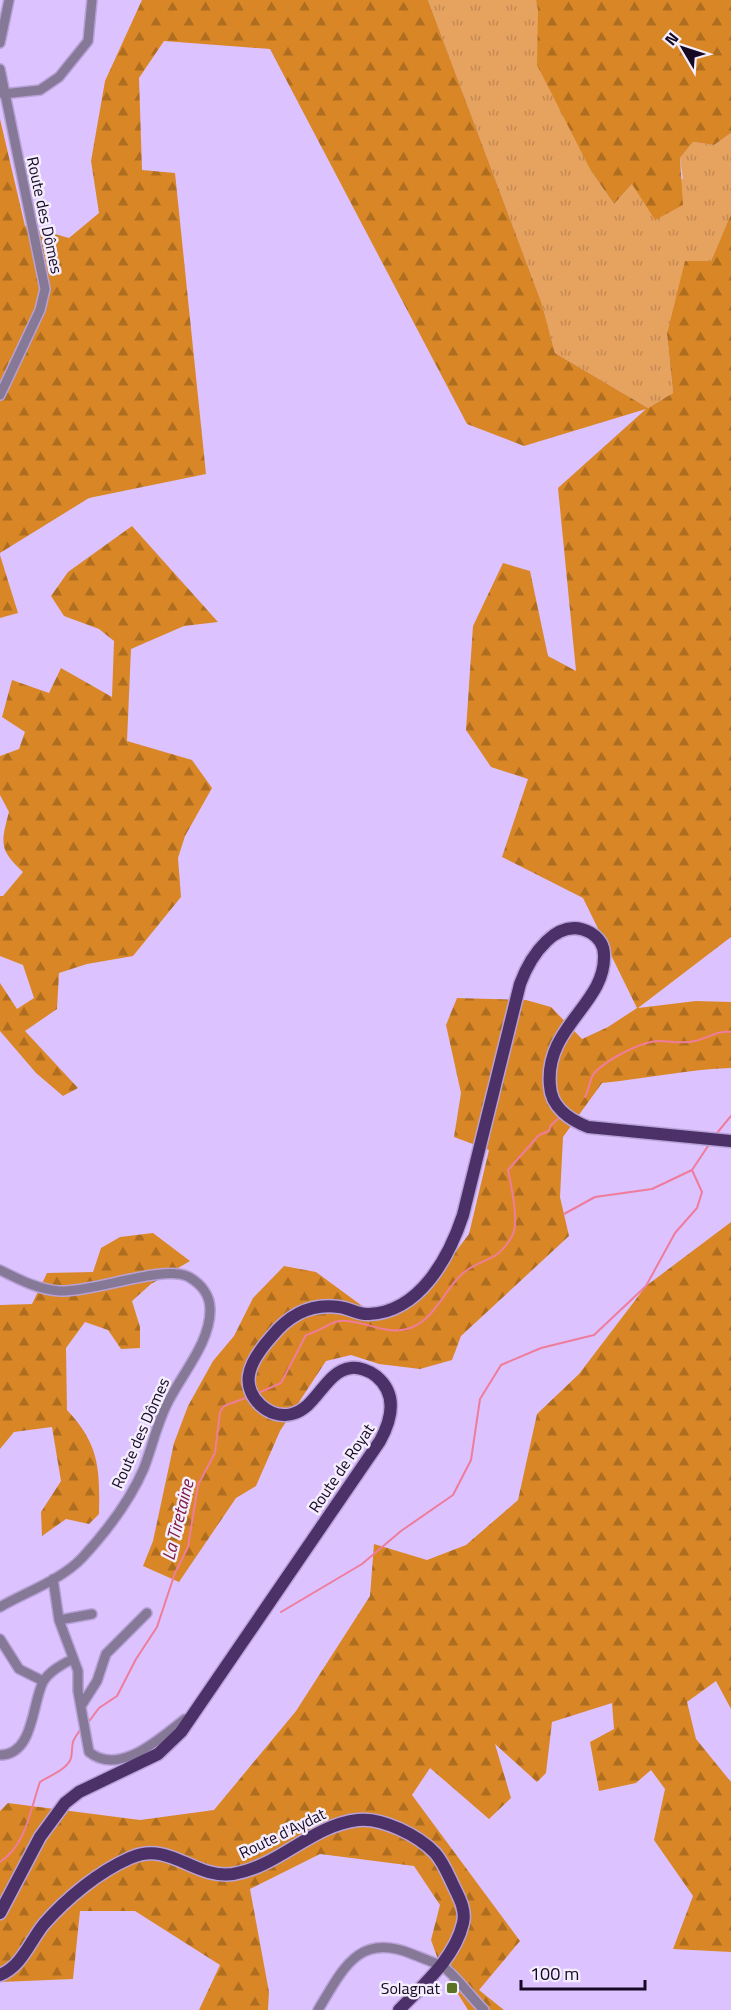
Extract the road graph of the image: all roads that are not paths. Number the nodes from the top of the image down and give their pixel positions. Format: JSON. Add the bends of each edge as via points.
{"nodes":[{"id":1,"x":9,"y":0,"type":"edge"},
{"id":2,"x":92,"y":0,"type":"edge"},
{"id":3,"x":0,"y":43,"type":"edge"},
{"id":4,"x":0,"y":69,"type":"edge"},
{"id":5,"x":3,"y":94,"type":"junction"},
{"id":6,"x":0,"y":395,"type":"edge"},
{"id":7,"x":731,"y":1141,"type":"edge"},
{"id":8,"x":0,"y":1270,"type":"edge"},
{"id":9,"x":53,"y":1579,"type":"junction"},
{"id":10,"x":0,"y":1607,"type":"edge"},
{"id":11,"x":147,"y":1613,"type":"dead end"},
{"id":12,"x":92,"y":1614,"type":"dead end"},
{"id":13,"x":59,"y":1620,"type":"junction"},
{"id":14,"x":0,"y":1639,"type":"edge"},
{"id":15,"x":74,"y":1659,"type":"junction"},
{"id":16,"x":43,"y":1681,"type":"junction"},
{"id":17,"x":81,"y":1706,"type":"junction"},
{"id":18,"x":190,"y":1721,"type":"junction"},
{"id":19,"x":0,"y":1755,"type":"edge"},
{"id":20,"x":0,"y":1913,"type":"edge"},
{"id":21,"x":440,"y":1965,"type":"junction"},
{"id":22,"x":0,"y":1975,"type":"edge"},
{"id":23,"x":318,"y":2010,"type":"edge"},
{"id":24,"x":399,"y":2010,"type":"edge"},
{"id":25,"x":484,"y":2010,"type":"edge"}],
"edges":[{"from":1,"to":3,"type":"street"},
{"from":2,"to":5,"type":"street","via":[[88,41],[59,77],[40,90]]},
{"from":4,"to":5,"type":"street","name":"Route des Dômes"},
{"from":5,"to":6,"type":"street","name":"Route des Dômes","via":[[45,289],[40,310]]},
{"from":7,"to":18,"type":"main road","name":"Route de Royat","via":[[588,1127],[576,1122],[554,1102],[549,1082],[551,1056],[596,985],[604,964],[601,941],[594,935],[575,928],[564,929],[546,940],[526,969],[454,1243],[439,1267],[420,1290],[386,1312],[367,1315],[340,1307],[316,1306],[293,1315],[257,1355],[249,1374],[249,1388],[257,1403],[274,1413],[289,1415],[304,1410],[330,1380],[350,1368],[373,1373],[382,1381],[388,1391],[391,1414],[380,1441]]},
{"from":8,"to":9,"type":"street","name":"Route des Dômes","via":[[26,1283],[58,1291],[177,1272],[202,1287],[210,1299],[211,1312],[204,1336],[166,1405],[143,1470],[126,1502],[80,1560]]},
{"from":9,"to":10,"type":"street","name":"Route des Dômes"},
{"from":9,"to":13,"type":"street"},
{"from":11,"to":17,"type":"street","via":[[106,1654],[98,1681]]},
{"from":12,"to":13,"type":"street"},
{"from":13,"to":15,"type":"street"},
{"from":14,"to":16,"type":"street","via":[[19,1669]]},
{"from":15,"to":16,"type":"street"},
{"from":15,"to":17,"type":"street"},
{"from":16,"to":19,"type":"street","via":[[21,1744],[10,1754]]},
{"from":17,"to":18,"type":"street","via":[[86,1746],[93,1756],[103,1760],[149,1747],[185,1719]]},
{"from":18,"to":20,"type":"main road","name":"Route de Royat","via":[[158,1754],[79,1792],[65,1803],[40,1837]]},
{"from":21,"to":22,"type":"main road","name":"Route d'Aydat","via":[[458,1939],[464,1921],[458,1894],[445,1868],[424,1844],[372,1819],[341,1823],[257,1866],[232,1874],[198,1869],[164,1852],[131,1857],[82,1887],[58,1909],[15,1965]]},
{"from":21,"to":23,"type":"street","via":[[396,1948],[369,1948],[341,1973]]},
{"from":21,"to":24,"type":"main road","name":"Route d'Aydat"},
{"from":21,"to":25,"type":"street"}]}
